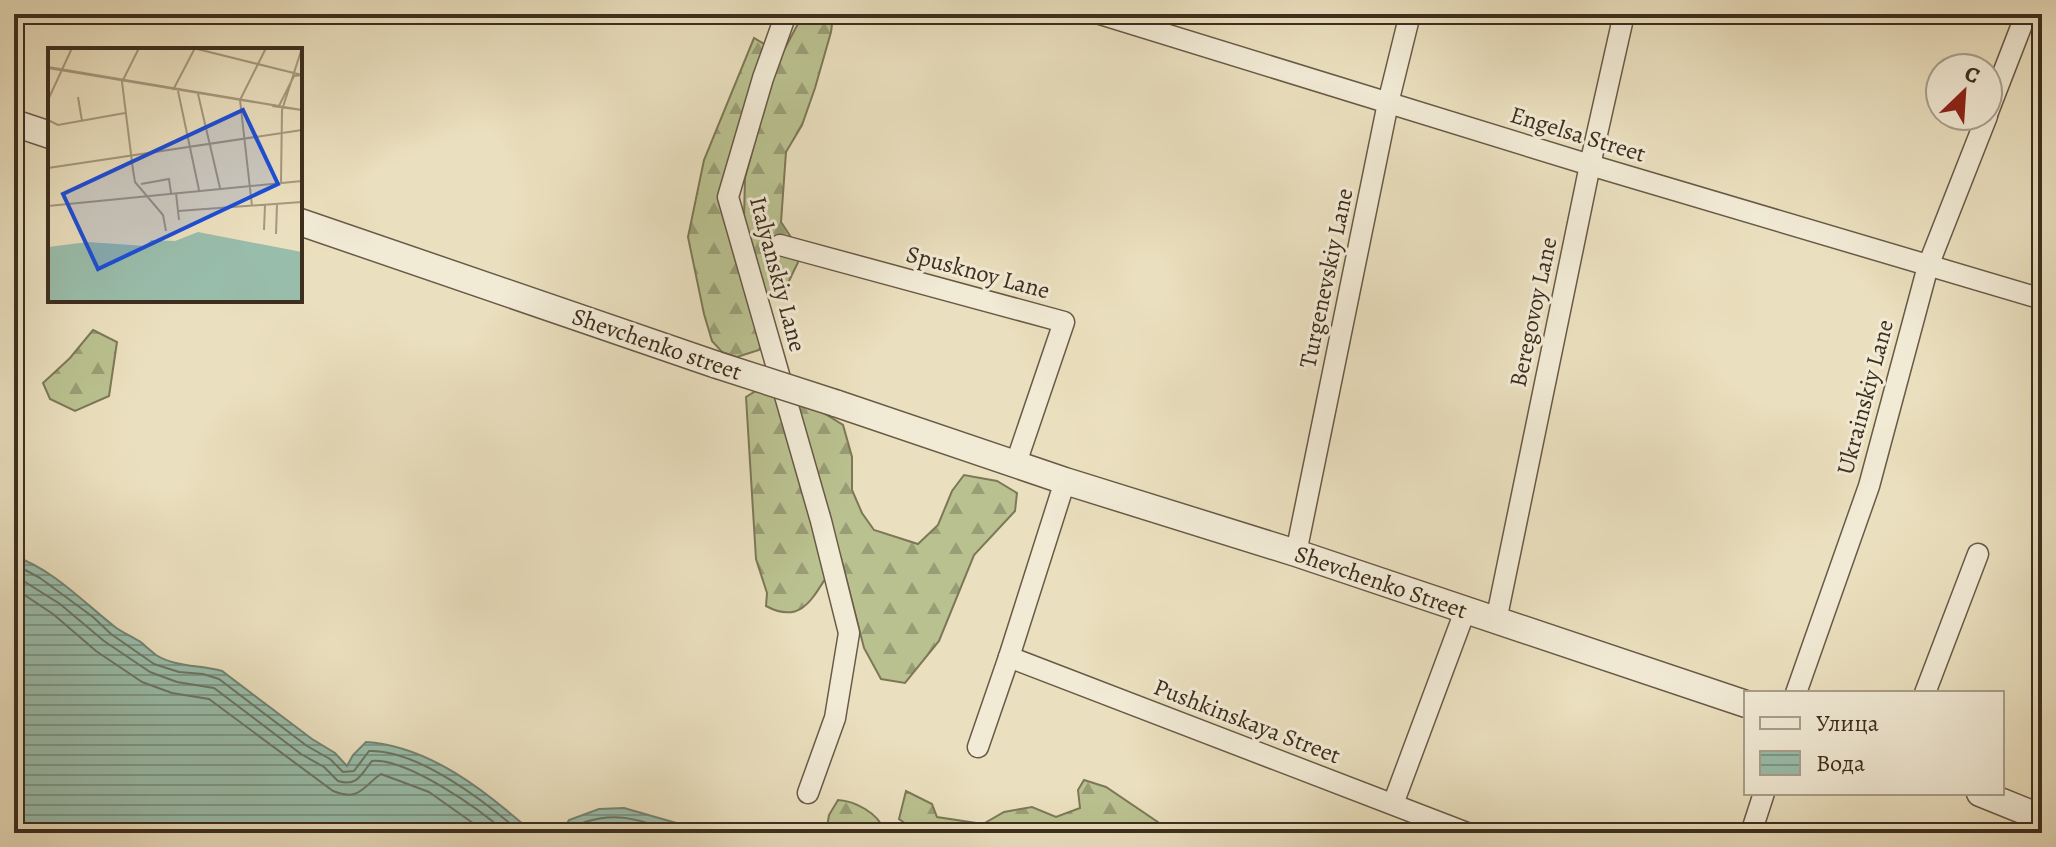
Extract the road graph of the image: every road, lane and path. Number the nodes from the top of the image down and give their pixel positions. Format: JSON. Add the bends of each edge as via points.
{"nodes":[{"id":1,"x":786,"y":14,"type":"edge"},
{"id":2,"x":1100,"y":14,"type":"edge"},
{"id":3,"x":1410,"y":14,"type":"edge"},
{"id":4,"x":1624,"y":14,"type":"edge"},
{"id":5,"x":2026,"y":14,"type":"edge"},
{"id":6,"x":2004,"y":70,"type":"edge"},
{"id":7,"x":1388,"y":103,"type":"junction"},
{"id":8,"x":14,"y":123,"type":"edge"},
{"id":9,"x":1980,"y":132,"type":"edge"},
{"id":10,"x":48,"y":134,"type":"edge"},
{"id":11,"x":1590,"y":165,"type":"junction"},
{"id":12,"x":302,"y":223,"type":"edge"},
{"id":13,"x":780,"y":245,"type":"dead end"},
{"id":14,"x":1928,"y":266,"type":"junction"},
{"id":15,"x":2042,"y":299,"type":"edge"},
{"id":16,"x":1016,"y":463,"type":"junction"},
{"id":17,"x":1065,"y":481,"type":"junction"},
{"id":18,"x":1296,"y":553,"type":"junction"},
{"id":19,"x":1978,"y":554,"type":"dead end"},
{"id":20,"x":1465,"y":611,"type":"junction"},
{"id":21,"x":1496,"y":621,"type":"junction"},
{"id":22,"x":1009,"y":657,"type":"junction"},
{"id":23,"x":1797,"y":691,"type":"edge"},
{"id":24,"x":1926,"y":691,"type":"edge"},
{"id":25,"x":1744,"y":703,"type":"edge"},
{"id":26,"x":978,"y":747,"type":"dead end"},
{"id":27,"x":808,"y":793,"type":"dead end"},
{"id":28,"x":1763,"y":795,"type":"edge"},
{"id":29,"x":1985,"y":795,"type":"edge"},
{"id":30,"x":1393,"y":804,"type":"junction"},
{"id":31,"x":2042,"y":818,"type":"edge"},
{"id":32,"x":1455,"y":831,"type":"edge"},
{"id":33,"x":1751,"y":833,"type":"edge"}],
"edges":[{"from":1,"to":27,"type":"street","name":"Italyanskiy Lane","via":[[728,197],[849,633],[835,718]]},
{"from":2,"to":7,"type":"street","name":"Engelsa Street"},
{"from":3,"to":7,"type":"street","name":"Turgenevskiy Lane"},
{"from":4,"to":11,"type":"street","name":"Beregovoy Lane"},
{"from":5,"to":6,"type":"street","name":"Ukrainskiy Lane"},
{"from":7,"to":11,"type":"street","name":"Engelsa Street"},
{"from":7,"to":18,"type":"street","name":"Turgenevskiy Lane"},
{"from":8,"to":10,"type":"street"},
{"from":9,"to":14,"type":"street","name":"Ukrainskiy Lane"},
{"from":11,"to":14,"type":"street","name":"Engelsa Street"},
{"from":11,"to":21,"type":"street","name":"Beregovoy Lane"},
{"from":12,"to":16,"type":"street","name":"Shevchenko street","bridge":true},
{"from":13,"to":16,"type":"street","name":"Spusknoy Lane","via":[[1064,322]]},
{"from":14,"to":15,"type":"street","name":"Engelsa Street"},
{"from":14,"to":23,"type":"street","name":"Ukrainskiy Lane","via":[[1869,486]]},
{"from":16,"to":17,"type":"street","name":"Shevchenko Street"},
{"from":17,"to":18,"type":"street","name":"Shevchenko Street"},
{"from":17,"to":22,"type":"street"},
{"from":18,"to":20,"type":"street","name":"Shevchenko Street"},
{"from":19,"to":24,"type":"street"},
{"from":20,"to":21,"type":"street","name":"Shevchenko Street"},
{"from":20,"to":30,"type":"street"},
{"from":21,"to":25,"type":"street","name":"Shevchenko Street"},
{"from":22,"to":26,"type":"street"},
{"from":22,"to":30,"type":"street","name":"Pushkinskaya Street"},
{"from":28,"to":33,"type":"street"},
{"from":29,"to":31,"type":"street"},
{"from":30,"to":32,"type":"street","name":"Pushkinskaya Street"}]}
